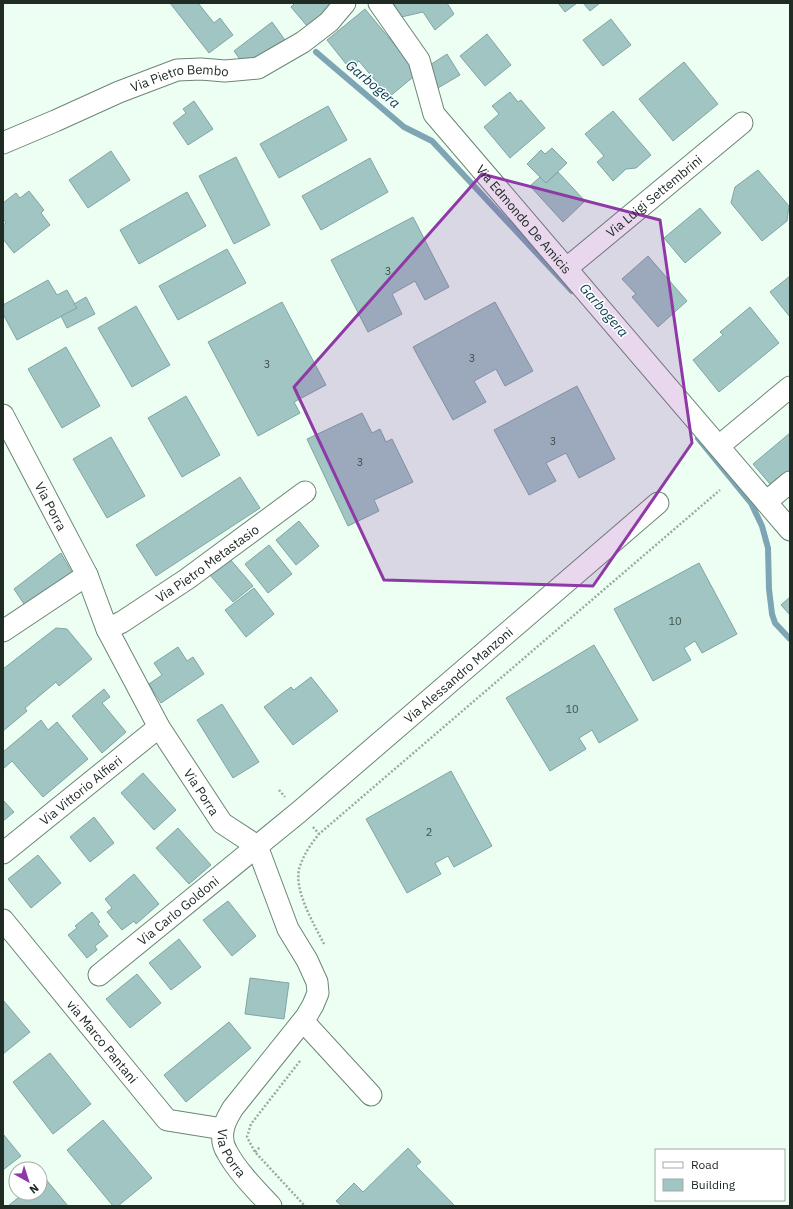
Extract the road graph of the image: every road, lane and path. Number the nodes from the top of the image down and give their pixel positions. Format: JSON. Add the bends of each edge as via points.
{"nodes":[{"id":1,"x":345,"y":3,"type":"edge"},
{"id":2,"x":379,"y":3,"type":"edge"},
{"id":3,"x":742,"y":122,"type":"dead end"},
{"id":4,"x":3,"y":143,"type":"edge"},
{"id":5,"x":567,"y":268,"type":"junction"},
{"id":6,"x":790,"y":387,"type":"edge"},
{"id":7,"x":3,"y":415,"type":"edge"},
{"id":8,"x":719,"y":446,"type":"junction"},
{"id":9,"x":790,"y":482,"type":"edge"},
{"id":10,"x":720,"y":490,"type":"dead end"},
{"id":11,"x":305,"y":492,"type":"dead end"},
{"id":12,"x":766,"y":502,"type":"junction"},
{"id":13,"x":658,"y":503,"type":"dead end"},
{"id":14,"x":790,"y":530,"type":"edge"},
{"id":15,"x":86,"y":575,"type":"junction"},
{"id":16,"x":107,"y":629,"type":"junction"},
{"id":17,"x":3,"y":631,"type":"edge"},
{"id":18,"x":159,"y":727,"type":"junction"},
{"id":19,"x":257,"y":846,"type":"junction"},
{"id":20,"x":3,"y":853,"type":"edge"},
{"id":21,"x":3,"y":920,"type":"edge"},
{"id":22,"x":313,"y":922,"type":"dead end"},
{"id":23,"x":99,"y":976,"type":"dead end"},
{"id":24,"x":303,"y":1022,"type":"junction"},
{"id":25,"x":302,"y":1059,"type":"dead end"},
{"id":26,"x":371,"y":1095,"type":"dead end"},
{"id":27,"x":223,"y":1129,"type":"junction"},
{"id":28,"x":260,"y":1147,"type":"dead end"},
{"id":29,"x":255,"y":1152,"type":"junction"},
{"id":30,"x":271,"y":1206,"type":"edge"},
{"id":31,"x":305,"y":1206,"type":"edge"}],
"edges":[{"from":1,"to":4,"type":"street","name":"Via Pietro Bembo","via":[[329,22],[303,42],[258,68],[225,71],[177,70]]},
{"from":2,"to":5,"type":"street","name":"Via Edmondo De Amicis","via":[[419,60],[434,114]]},
{"from":3,"to":5,"type":"street","name":"Via Luigi Settembrini"},
{"from":5,"to":8,"type":"street","name":"Via Edmondo De Amicis"},
{"from":6,"to":8,"type":"street"},
{"from":7,"to":15,"type":"street","name":"Via Porra"},
{"from":8,"to":12,"type":"street","name":"Via Edmondo De Amicis"},
{"from":9,"to":12,"type":"street"},
{"from":10,"to":22,"type":"path","via":[[319,834],[307,850],[299,868],[299,886]]},
{"from":11,"to":16,"type":"street","name":"Via Pietro Metastasio","via":[[187,579],[122,622]]},
{"from":12,"to":14,"type":"street","name":"Via Edmondo De Amicis"},
{"from":13,"to":19,"type":"street","name":"Via Alessandro Manzoni"},
{"from":15,"to":16,"type":"street","name":"Via Porra"},
{"from":15,"to":17,"type":"street"},
{"from":16,"to":18,"type":"street","name":"Via Porra"},
{"from":18,"to":19,"type":"street","name":"Via Porra","via":[[222,823]]},
{"from":18,"to":20,"type":"street","name":"Via Vittorio Alfieri"},
{"from":19,"to":23,"type":"street","name":"Via Carlo Goldoni"},
{"from":19,"to":24,"type":"street","name":"Via Porra","via":[[288,929],[308,960],[317,982],[318,993],[314,1005]]},
{"from":21,"to":27,"type":"street","name":"via Marco Pantani","via":[[167,1120]]},
{"from":24,"to":26,"type":"street"},
{"from":24,"to":27,"type":"street","name":"Via Porra","via":[[233,1108]]},
{"from":25,"to":29,"type":"path","via":[[251,1124],[247,1137]]},
{"from":27,"to":30,"type":"street","name":"Via Porra","via":[[226,1151]]},
{"from":28,"to":29,"type":"path"},
{"from":29,"to":31,"type":"path"}]}
